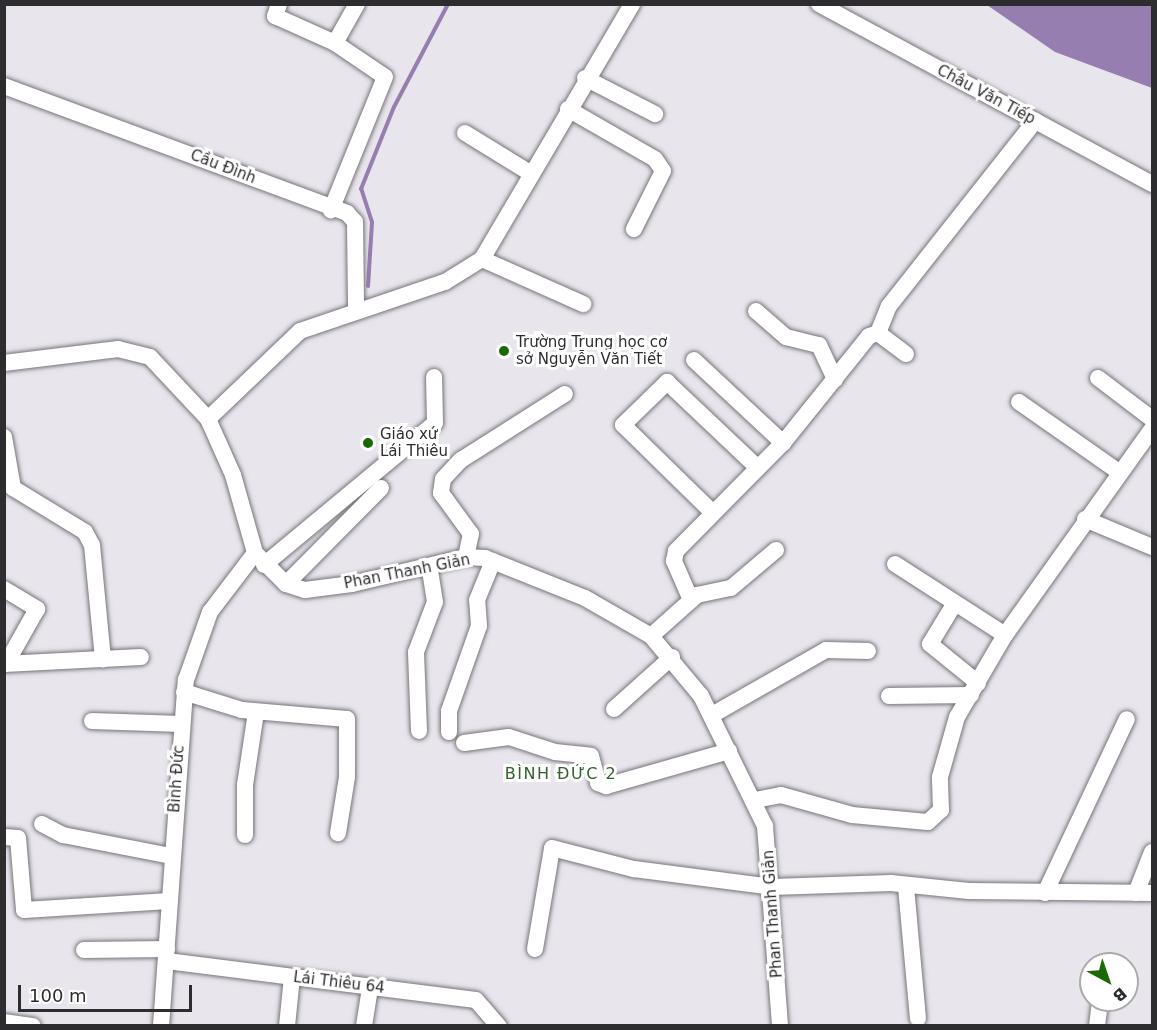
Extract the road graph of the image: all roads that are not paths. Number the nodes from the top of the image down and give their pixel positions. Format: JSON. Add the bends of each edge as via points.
{"nodes":[{"id":1,"x":357,"y":4,"type":"edge"},
{"id":2,"x":632,"y":4,"type":"edge"},
{"id":3,"x":819,"y":4,"type":"edge"},
{"id":4,"x":277,"y":10,"type":"edge"},
{"id":5,"x":335,"y":43,"type":"junction"},
{"id":6,"x":585,"y":78,"type":"junction"},
{"id":7,"x":4,"y":86,"type":"edge"},
{"id":8,"x":568,"y":109,"type":"junction"},
{"id":9,"x":655,"y":114,"type":"dead end"},
{"id":10,"x":1035,"y":121,"type":"junction"},
{"id":11,"x":465,"y":133,"type":"dead end"},
{"id":12,"x":530,"y":172,"type":"junction"},
{"id":13,"x":1152,"y":184,"type":"edge"},
{"id":14,"x":332,"y":210,"type":"junction"},
{"id":15,"x":634,"y":229,"type":"dead end"},
{"id":16,"x":482,"y":259,"type":"junction"},
{"id":17,"x":583,"y":304,"type":"dead end"},
{"id":18,"x":356,"y":310,"type":"junction"},
{"id":19,"x":756,"y":311,"type":"dead end"},
{"id":20,"x":878,"y":333,"type":"junction"},
{"id":21,"x":906,"y":354,"type":"dead end"},
{"id":22,"x":694,"y":360,"type":"dead end"},
{"id":23,"x":4,"y":363,"type":"edge"},
{"id":24,"x":434,"y":377,"type":"dead end"},
{"id":25,"x":1098,"y":378,"type":"dead end"},
{"id":26,"x":834,"y":380,"type":"junction"},
{"id":27,"x":565,"y":394,"type":"dead end"},
{"id":28,"x":1019,"y":402,"type":"dead end"},
{"id":29,"x":208,"y":419,"type":"junction"},
{"id":30,"x":1152,"y":419,"type":"edge"},
{"id":31,"x":1152,"y":429,"type":"edge"},
{"id":32,"x":4,"y":437,"type":"edge"},
{"id":33,"x":783,"y":443,"type":"junction"},
{"id":34,"x":758,"y":468,"type":"junction"},
{"id":35,"x":1119,"y":472,"type":"junction"},
{"id":36,"x":9,"y":485,"type":"edge"},
{"id":37,"x":381,"y":488,"type":"dead end"},
{"id":38,"x":713,"y":513,"type":"junction"},
{"id":39,"x":1085,"y":519,"type":"junction"},
{"id":40,"x":1152,"y":546,"type":"edge"},
{"id":41,"x":776,"y":550,"type":"dead end"},
{"id":42,"x":466,"y":557,"type":"junction"},
{"id":43,"x":260,"y":559,"type":"junction"},
{"id":44,"x":493,"y":561,"type":"junction"},
{"id":45,"x":895,"y":564,"type":"dead end"},
{"id":46,"x":429,"y":566,"type":"junction"},
{"id":47,"x":286,"y":584,"type":"junction"},
{"id":48,"x":4,"y":588,"type":"edge"},
{"id":49,"x":691,"y":600,"type":"junction"},
{"id":50,"x":955,"y":603,"type":"junction"},
{"id":51,"x":1005,"y":635,"type":"junction"},
{"id":52,"x":651,"y":636,"type":"junction"},
{"id":53,"x":868,"y":651,"type":"dead end"},
{"id":54,"x":141,"y":657,"type":"dead end"},
{"id":55,"x":672,"y":657,"type":"junction"},
{"id":56,"x":103,"y":659,"type":"junction"},
{"id":57,"x":5,"y":664,"type":"edge"},
{"id":58,"x":974,"y":689,"type":"junction"},
{"id":59,"x":184,"y":692,"type":"junction"},
{"id":60,"x":889,"y":696,"type":"dead end"},
{"id":61,"x":614,"y":710,"type":"dead end"},
{"id":62,"x":256,"y":712,"type":"junction"},
{"id":63,"x":712,"y":715,"type":"junction"},
{"id":64,"x":1127,"y":718,"type":"dead end"},
{"id":65,"x":92,"y":720,"type":"dead end"},
{"id":66,"x":181,"y":724,"type":"junction"},
{"id":67,"x":419,"y":731,"type":"dead end"},
{"id":68,"x":449,"y":732,"type":"dead end"},
{"id":69,"x":464,"y":743,"type":"dead end"},
{"id":70,"x":729,"y":752,"type":"junction"},
{"id":71,"x":755,"y":800,"type":"junction"},
{"id":72,"x":42,"y":824,"type":"dead end"},
{"id":73,"x":338,"y":833,"type":"dead end"},
{"id":74,"x":245,"y":835,"type":"dead end"},
{"id":75,"x":4,"y":837,"type":"edge"},
{"id":76,"x":1152,"y":852,"type":"edge"},
{"id":77,"x":171,"y":856,"type":"junction"},
{"id":78,"x":772,"y":886,"type":"junction"},
{"id":79,"x":906,"y":887,"type":"junction"},
{"id":80,"x":1045,"y":892,"type":"junction"},
{"id":81,"x":1144,"y":893,"type":"edge"},
{"id":82,"x":169,"y":901,"type":"junction"},
{"id":83,"x":535,"y":949,"type":"dead end"},
{"id":84,"x":84,"y":950,"type":"dead end"},
{"id":85,"x":167,"y":955,"type":"junction"},
{"id":86,"x":292,"y":977,"type":"junction"},
{"id":87,"x":370,"y":987,"type":"junction"},
{"id":88,"x":918,"y":1018,"type":"dead end"},
{"id":89,"x":4,"y":1022,"type":"edge"},
{"id":90,"x":33,"y":1026,"type":"edge"},
{"id":91,"x":161,"y":1026,"type":"edge"},
{"id":92,"x":286,"y":1026,"type":"edge"},
{"id":93,"x":364,"y":1026,"type":"edge"},
{"id":94,"x":499,"y":1026,"type":"edge"},
{"id":95,"x":780,"y":1026,"type":"edge"}],
"edges":[{"from":1,"to":5,"type":"street"},
{"from":2,"to":6,"type":"street"},
{"from":3,"to":10,"type":"street","name":"Châu Văn Tiếp"},
{"from":4,"to":5,"type":"street"},
{"from":5,"to":14,"type":"street","via":[[385,77]]},
{"from":6,"to":8,"type":"street"},
{"from":6,"to":9,"type":"street"},
{"from":7,"to":14,"type":"street","name":"Cầu Đình"},
{"from":8,"to":12,"type":"street"},
{"from":8,"to":15,"type":"street","via":[[655,159],[663,171]]},
{"from":10,"to":13,"type":"street","name":"Châu Văn Tiếp"},
{"from":10,"to":20,"type":"street","via":[[889,306]]},
{"from":11,"to":12,"type":"street"},
{"from":12,"to":16,"type":"street"},
{"from":14,"to":18,"type":"street","name":"Cầu Đình","via":[[347,213],[355,222]]},
{"from":16,"to":17,"type":"street"},
{"from":16,"to":18,"type":"street","via":[[445,282]]},
{"from":18,"to":29,"type":"street","via":[[284,343]]},
{"from":19,"to":26,"type":"street","via":[[786,337],[819,345]]},
{"from":20,"to":21,"type":"street"},
{"from":20,"to":26,"type":"street","via":[[868,336]]},
{"from":22,"to":33,"type":"street"},
{"from":23,"to":29,"type":"street","via":[[135,350],[170,375]]},
{"from":24,"to":43,"type":"street","name":"Bình Đức","via":[[435,423]]},
{"from":25,"to":30,"type":"street"},
{"from":26,"to":33,"type":"street"},
{"from":27,"to":42,"type":"street","via":[[461,460],[443,479],[441,493],[471,534]]},
{"from":28,"to":35,"type":"street"},
{"from":29,"to":43,"type":"street","via":[[233,475]]},
{"from":31,"to":35,"type":"street"},
{"from":32,"to":36,"type":"street"},
{"from":33,"to":34,"type":"street"},
{"from":34,"to":38,"type":"street"},
{"from":34,"to":38,"type":"street","via":[[667,382],[623,425]]},
{"from":35,"to":39,"type":"street"},
{"from":36,"to":56,"type":"street","via":[[85,532],[92,545]]},
{"from":37,"to":47,"type":"street"},
{"from":38,"to":49,"type":"street","via":[[676,551],[674,561]]},
{"from":39,"to":40,"type":"street"},
{"from":39,"to":51,"type":"street"},
{"from":41,"to":49,"type":"street","via":[[731,588]]},
{"from":42,"to":44,"type":"street","name":"Phan Thanh Giản"},
{"from":42,"to":46,"type":"street","name":"Phan Thanh Giản"},
{"from":43,"to":47,"type":"street"},
{"from":43,"to":59,"type":"street","name":"Bình Đức","via":[[210,612],[193,651]]},
{"from":44,"to":52,"type":"street","name":"Phan Thanh Giản","via":[[585,598]]},
{"from":44,"to":68,"type":"street","via":[[477,600],[479,626],[449,711]]},
{"from":45,"to":50,"type":"street"},
{"from":46,"to":47,"type":"street","name":"Phan Thanh Giản","via":[[352,584],[305,590]]},
{"from":46,"to":67,"type":"street","via":[[435,602],[416,652]]},
{"from":48,"to":57,"type":"street","via":[[38,609]]},
{"from":49,"to":52,"type":"street"},
{"from":50,"to":51,"type":"street"},
{"from":50,"to":58,"type":"street","via":[[930,644]]},
{"from":51,"to":58,"type":"street"},
{"from":52,"to":55,"type":"street","name":"Phan Thanh Giản"},
{"from":53,"to":63,"type":"street","via":[[826,650]]},
{"from":54,"to":56,"type":"street"},
{"from":55,"to":61,"type":"street"},
{"from":55,"to":63,"type":"street","name":"Phan Thanh Giản"},
{"from":56,"to":57,"type":"street"},
{"from":58,"to":60,"type":"street"},
{"from":58,"to":71,"type":"street","via":[[948,743],[940,777],[941,810],[928,822],[852,816],[781,795]]},
{"from":59,"to":62,"type":"street"},
{"from":59,"to":66,"type":"street","name":"Bình Đức"},
{"from":62,"to":73,"type":"street","via":[[347,719],[347,777]]},
{"from":62,"to":74,"type":"street","via":[[245,784]]},
{"from":63,"to":70,"type":"street","name":"Phan Thanh Giản"},
{"from":64,"to":80,"type":"street"},
{"from":65,"to":66,"type":"street"},
{"from":66,"to":77,"type":"street","name":"Bình Đức"},
{"from":69,"to":70,"type":"street","via":[[509,737],[555,752],[591,756],[598,783],[606,786]]},
{"from":70,"to":71,"type":"street","name":"Phan Thanh Giản"},
{"from":71,"to":78,"type":"street","name":"Phan Thanh Giản","via":[[765,826]]},
{"from":72,"to":77,"type":"street","via":[[63,835]]},
{"from":75,"to":82,"type":"street","via":[[18,838],[24,910]]},
{"from":76,"to":81,"type":"street"},
{"from":77,"to":82,"type":"street","name":"Bình Đức"},
{"from":78,"to":79,"type":"street","via":[[891,882]]},
{"from":78,"to":83,"type":"street","via":[[634,869],[552,848]]},
{"from":78,"to":95,"type":"street","name":"Phan Thanh Giản"},
{"from":79,"to":80,"type":"street"},
{"from":79,"to":88,"type":"street"},
{"from":80,"to":81,"type":"street"},
{"from":82,"to":85,"type":"street","name":"Bình Đức"},
{"from":84,"to":85,"type":"street","name":"Lái Thiêu 64"},
{"from":85,"to":86,"type":"street","name":"Lái Thiêu 64"},
{"from":85,"to":91,"type":"street","name":"Bình Đức"},
{"from":86,"to":87,"type":"street","name":"Lái Thiêu 64"},
{"from":86,"to":92,"type":"street"},
{"from":87,"to":93,"type":"street"},
{"from":87,"to":94,"type":"street","name":"Lái Thiêu 64","via":[[476,1000]]},
{"from":89,"to":90,"type":"street"}]}
